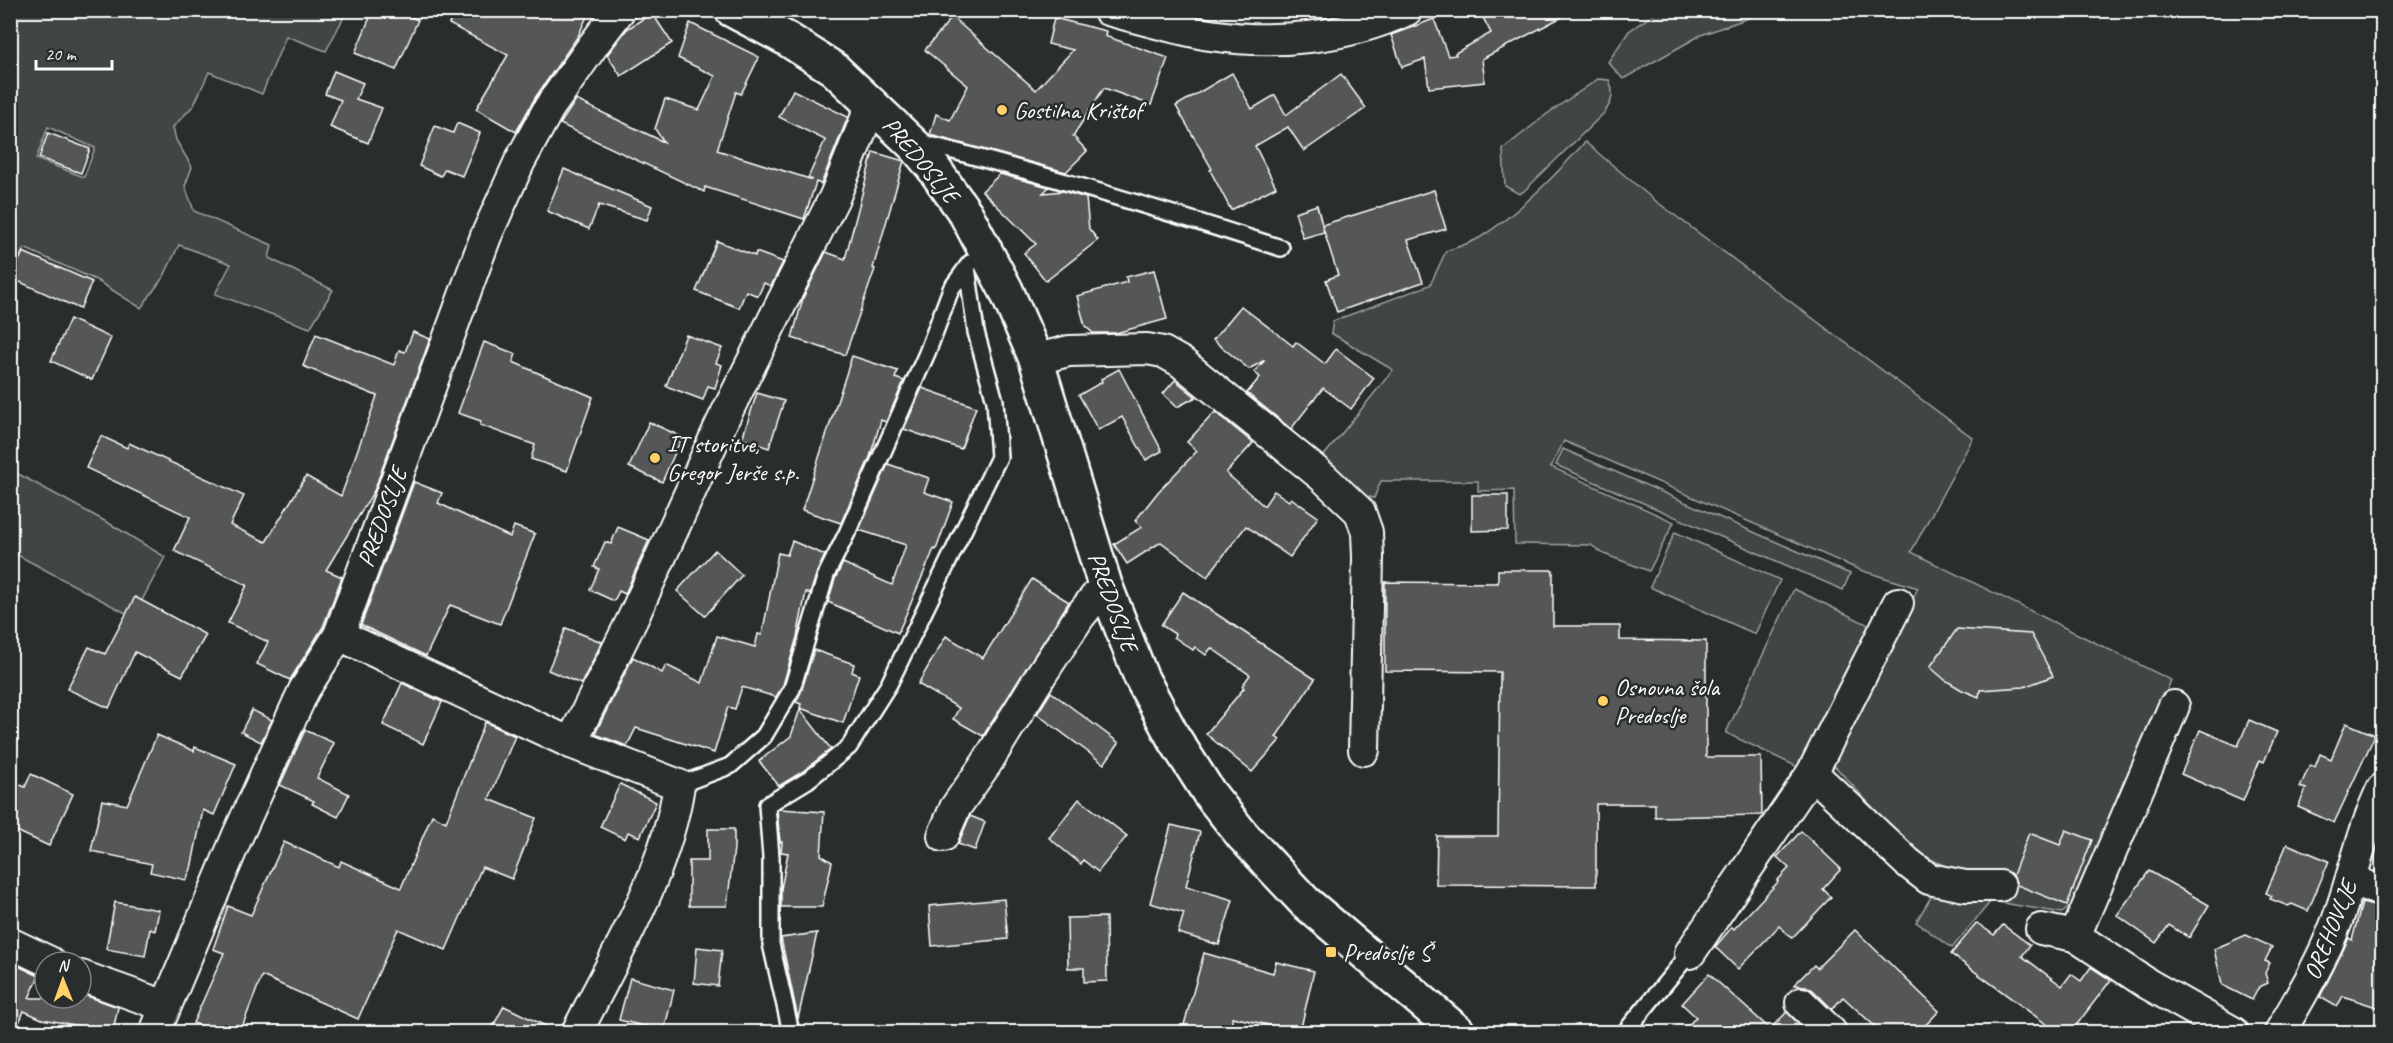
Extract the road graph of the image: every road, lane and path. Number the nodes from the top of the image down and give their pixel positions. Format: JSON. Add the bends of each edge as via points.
{"nodes":[{"id":1,"x":621,"y":10,"type":"edge"},
{"id":2,"x":1108,"y":10,"type":"edge"},
{"id":3,"x":1407,"y":10,"type":"edge"},
{"id":4,"x":739,"y":12,"type":"edge"},
{"id":5,"x":872,"y":103,"type":"junction"},
{"id":6,"x":915,"y":147,"type":"junction"},
{"id":7,"x":1281,"y":248,"type":"dead end"},
{"id":8,"x":974,"y":256,"type":"junction"},
{"id":9,"x":1036,"y":359,"type":"junction"},
{"id":10,"x":1105,"y":585,"type":"junction"},
{"id":11,"x":1898,"y":603,"type":"dead end"},
{"id":12,"x":339,"y":634,"type":"junction"},
{"id":13,"x":2174,"y":706,"type":"dead end"},
{"id":14,"x":571,"y":743,"type":"junction"},
{"id":15,"x":1364,"y":750,"type":"dead end"},
{"id":16,"x":1812,"y":773,"type":"junction"},
{"id":17,"x":679,"y":785,"type":"junction"},
{"id":18,"x":2382,"y":789,"type":"edge"},
{"id":19,"x":943,"y":836,"type":"dead end"},
{"id":20,"x":2351,"y":881,"type":"junction"},
{"id":21,"x":2000,"y":886,"type":"dead end"},
{"id":22,"x":2382,"y":891,"type":"edge"},
{"id":23,"x":2041,"y":929,"type":"dead end"},
{"id":24,"x":2075,"y":936,"type":"junction"},
{"id":25,"x":10,"y":943,"type":"edge"},
{"id":26,"x":1690,"y":953,"type":"joint"},
{"id":27,"x":33,"y":954,"type":"edge"},
{"id":28,"x":93,"y":983,"type":"edge"},
{"id":29,"x":1800,"y":1003,"type":"dead end"},
{"id":30,"x":160,"y":1019,"type":"edge"},
{"id":31,"x":577,"y":1032,"type":"edge"},
{"id":32,"x":791,"y":1032,"type":"edge"},
{"id":33,"x":1458,"y":1032,"type":"edge"},
{"id":34,"x":1625,"y":1032,"type":"edge"},
{"id":35,"x":1831,"y":1032,"type":"edge"},
{"id":36,"x":2233,"y":1032,"type":"edge"},
{"id":37,"x":2280,"y":1032,"type":"edge"}],
"edges":[{"from":1,"to":12,"type":"street","name":"PREDOSLJE","via":[[549,108],[520,161],[486,237]]},
{"from":2,"to":3,"type":"street","via":[[1209,34],[1251,39],[1323,36]]},
{"from":4,"to":5,"type":"street","name":"PREDOSLJE","via":[[834,69]]},
{"from":5,"to":6,"type":"street","name":"PREDOSLJE"},
{"from":5,"to":14,"type":"street","name":"PREDOSLJE","via":[[835,196],[721,423],[633,618]]},
{"from":6,"to":7,"type":"lane","via":[[934,146],[1047,175]]},
{"from":6,"to":8,"type":"street","name":"PREDOSLJE","via":[[966,214]]},
{"from":8,"to":9,"type":"street","name":"PREDOSLJE","via":[[1006,290]]},
{"from":8,"to":17,"type":"lane","via":[[951,289],[922,364],[826,575],[792,689],[764,736],[730,766]]},
{"from":8,"to":32,"type":"lane","via":[[976,332],[995,401],[999,457],[889,684],[849,747],[808,780],[767,805],[771,944]]},
{"from":9,"to":10,"type":"street","name":"PREDOSLJE"},
{"from":9,"to":15,"type":"street","via":[[1070,351],[1147,348],[1163,352],[1216,390],[1360,512],[1367,532],[1368,557]]},
{"from":10,"to":19,"type":"street","via":[[1080,616],[955,808]]},
{"from":10,"to":33,"type":"street","name":"PREDOSLJE","via":[[1141,676],[1209,793],[1305,902]]},
{"from":11,"to":16,"type":"street"},
{"from":12,"to":14,"type":"street"},
{"from":12,"to":30,"type":"street","name":"PREDOSLJE","via":[[304,690]]},
{"from":13,"to":24,"type":"street"},
{"from":14,"to":17,"type":"street"},
{"from":16,"to":21,"type":"street","via":[[1929,879],[1965,886]]},
{"from":16,"to":26,"type":"street"},
{"from":17,"to":31,"type":"street","via":[[675,810],[651,882]]},
{"from":18,"to":20,"type":"street","name":"OREHOVLJE"},
{"from":20,"to":22,"type":"street"},
{"from":20,"to":37,"type":"street","name":"OREHOVLJE","via":[[2320,965]]},
{"from":23,"to":24,"type":"street"},
{"from":24,"to":36,"type":"street","via":[[2148,984]]},
{"from":25,"to":27,"type":"street"},
{"from":26,"to":34,"type":"lane"},
{"from":28,"to":30,"type":"street"},
{"from":29,"to":35,"type":"street"}]}
